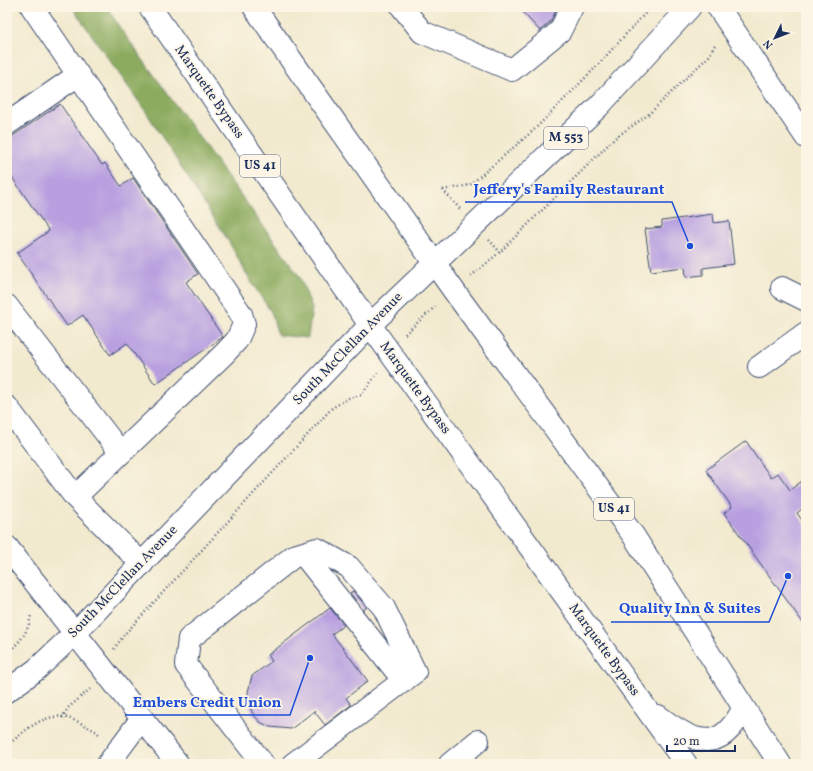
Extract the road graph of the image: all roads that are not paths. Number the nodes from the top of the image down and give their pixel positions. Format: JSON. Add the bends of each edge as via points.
{"nodes":[{"id":1,"x":32,"y":7,"type":"edge"},
{"id":2,"x":150,"y":7,"type":"edge"},
{"id":3,"x":254,"y":7,"type":"edge"},
{"id":4,"x":402,"y":7,"type":"edge"},
{"id":5,"x":572,"y":7,"type":"edge"},
{"id":6,"x":690,"y":7,"type":"edge"},
{"id":7,"x":718,"y":7,"type":"edge"},
{"id":8,"x":78,"y":75,"type":"junction"},
{"id":9,"x":7,"y":124,"type":"edge"},
{"id":10,"x":806,"y":137,"type":"edge"},
{"id":11,"x":436,"y":262,"type":"junction"},
{"id":12,"x":782,"y":288,"type":"dead end"},
{"id":13,"x":806,"y":300,"type":"edge"},
{"id":14,"x":7,"y":306,"type":"edge"},
{"id":15,"x":370,"y":325,"type":"junction"},
{"id":16,"x":806,"y":333,"type":"edge"},
{"id":17,"x":759,"y":366,"type":"dead end"},
{"id":18,"x":7,"y":407,"type":"edge"},
{"id":19,"x":121,"y":453,"type":"junction"},
{"id":20,"x":75,"y":497,"type":"junction"},
{"id":21,"x":7,"y":547,"type":"edge"},
{"id":22,"x":303,"y":554,"type":"junction"},
{"id":23,"x":142,"y":564,"type":"junction"},
{"id":24,"x":75,"y":633,"type":"junction"},
{"id":25,"x":404,"y":681,"type":"junction"},
{"id":26,"x":7,"y":691,"type":"edge"},
{"id":27,"x":643,"y":704,"type":"junction"},
{"id":28,"x":744,"y":708,"type":"junction"},
{"id":29,"x":142,"y":718,"type":"junction"},
{"id":30,"x":478,"y":741,"type":"dead end"},
{"id":31,"x":111,"y":759,"type":"edge"},
{"id":32,"x":178,"y":764,"type":"edge"},
{"id":33,"x":263,"y":764,"type":"edge"},
{"id":34,"x":293,"y":764,"type":"edge"},
{"id":35,"x":450,"y":764,"type":"edge"},
{"id":36,"x":686,"y":764,"type":"edge"},
{"id":37,"x":780,"y":764,"type":"edge"}],
"edges":[{"from":1,"to":8,"type":"main road"},
{"from":2,"to":15,"type":"main road","name":"Marquette Bypass","number":"US 41"},
{"from":3,"to":11,"type":"main road","number":"US 41"},
{"from":4,"to":5,"type":"main road","via":[[422,32],[512,70],[560,32]]},
{"from":6,"to":11,"type":"main road","name":"South McClellan Avenue","number":"M 553","via":[[599,106]]},
{"from":7,"to":10,"type":"main road"},
{"from":8,"to":9,"type":"main road"},
{"from":8,"to":19,"type":"main road","via":[[241,314],[244,324],[237,340]]},
{"from":11,"to":15,"type":"main road","name":"South McClellan Avenue","number":"M 553"},
{"from":11,"to":28,"type":"main road","number":"US 41","via":[[633,535]]},
{"from":12,"to":13,"type":"main road"},
{"from":14,"to":19,"type":"main road"},
{"from":15,"to":23,"type":"main road","name":"South McClellan Avenue"},
{"from":15,"to":27,"type":"main road","name":"Marquette Bypass","number":"US 41"},
{"from":16,"to":17,"type":"main road"},
{"from":18,"to":20,"type":"main road"},
{"from":19,"to":20,"type":"main road"},
{"from":20,"to":23,"type":"main road"},
{"from":21,"to":24,"type":"main road"},
{"from":22,"to":25,"type":"main road"},
{"from":22,"to":25,"type":"main road","via":[[317,549],[349,567],[384,608],[415,672]]},
{"from":22,"to":33,"type":"main road","via":[[294,556],[190,639],[186,665]]},
{"from":23,"to":24,"type":"main road","name":"South McClellan Avenue"},
{"from":24,"to":26,"type":"main road","name":"South McClellan Avenue","via":[[37,669]]},
{"from":24,"to":29,"type":"main road"},
{"from":25,"to":34,"type":"main road"},
{"from":27,"to":28,"type":"main road","via":[[685,735],[703,741],[717,738],[732,727]]},
{"from":27,"to":36,"type":"main road","name":"Marquette Bypass","number":"US 41"},
{"from":28,"to":37,"type":"main road","number":"US 41"},
{"from":29,"to":31,"type":"main road"},
{"from":29,"to":32,"type":"main road"},
{"from":30,"to":35,"type":"main road"}]}
